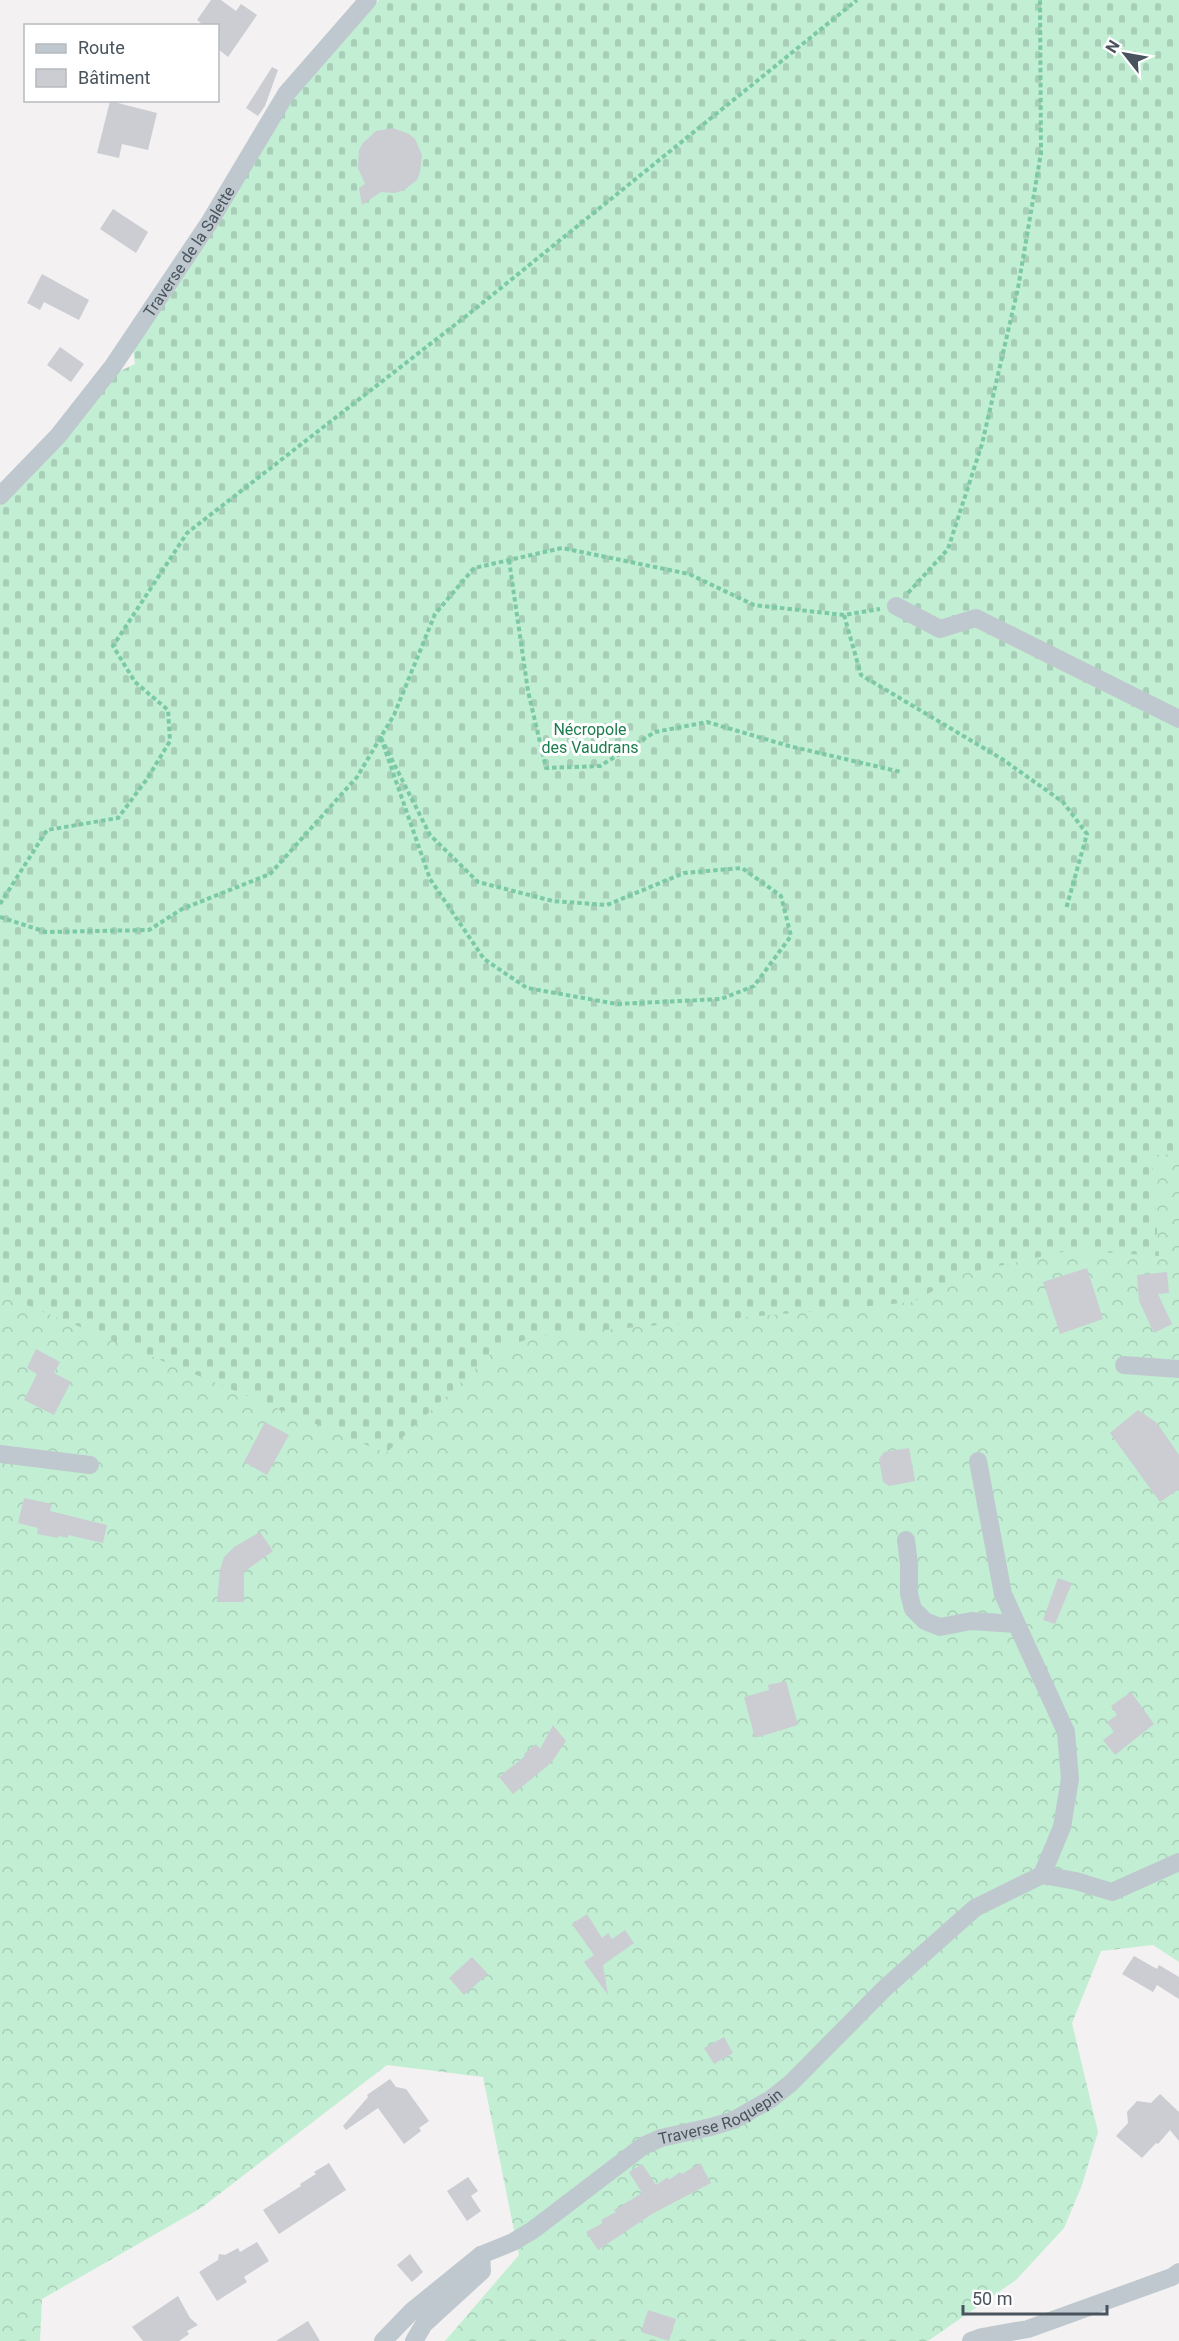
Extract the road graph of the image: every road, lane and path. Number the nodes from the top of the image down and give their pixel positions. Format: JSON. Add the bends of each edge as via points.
{"nodes":[{"id":1,"x":368,"y":0,"type":"edge"},
{"id":2,"x":857,"y":0,"type":"edge"},
{"id":3,"x":1040,"y":0,"type":"edge"},
{"id":4,"x":0,"y":496,"type":"edge"},
{"id":5,"x":510,"y":560,"type":"junction"},
{"id":6,"x":896,"y":606,"type":"junction"},
{"id":7,"x":844,"y":615,"type":"junction"},
{"id":8,"x":1179,"y":719,"type":"edge"},
{"id":9,"x":381,"y":738,"type":"junction"},
{"id":10,"x":901,"y":772,"type":"dead end"},
{"id":11,"x":0,"y":904,"type":"edge"},
{"id":12,"x":1066,"y":909,"type":"dead end"},
{"id":13,"x":0,"y":917,"type":"edge"},
{"id":14,"x":1124,"y":1365,"type":"dead end"},
{"id":15,"x":1179,"y":1369,"type":"edge"},
{"id":16,"x":0,"y":1454,"type":"edge"},
{"id":17,"x":978,"y":1461,"type":"dead end"},
{"id":18,"x":90,"y":1465,"type":"dead end"},
{"id":19,"x":906,"y":1540,"type":"dead end"},
{"id":20,"x":1016,"y":1624,"type":"junction"},
{"id":21,"x":1179,"y":1862,"type":"edge"},
{"id":22,"x":1042,"y":1875,"type":"junction"},
{"id":23,"x":481,"y":2255,"type":"junction"},
{"id":24,"x":1179,"y":2272,"type":"edge"},
{"id":25,"x":383,"y":2341,"type":"edge"},
{"id":26,"x":414,"y":2341,"type":"edge"},
{"id":27,"x":971,"y":2341,"type":"edge"}],
"edges":[{"from":1,"to":4,"type":"street","name":"Traverse de la Salette","via":[[286,94],[209,222],[113,366],[58,436]]},
{"from":2,"to":11,"type":"path","via":[[465,317],[187,533],[113,646],[135,682],[168,710],[170,741],[118,818],[47,830]]},
{"from":3,"to":6,"type":"path","via":[[1041,153],[1018,288],[985,433],[948,549]]},
{"from":5,"to":7,"type":"path","via":[[562,548],[688,574],[754,605]]},
{"from":5,"to":9,"type":"path","via":[[474,568],[435,614]]},
{"from":5,"to":10,"type":"path","via":[[528,691],[546,768],[600,766],[655,732],[707,722]]},
{"from":6,"to":7,"type":"path"},
{"from":6,"to":8,"type":"street","via":[[940,629],[976,618]]},
{"from":7,"to":12,"type":"path","via":[[861,675],[1002,759],[1063,802],[1088,834]]},
{"from":9,"to":9,"type":"path","via":[[430,879],[484,959],[527,988],[617,1004],[721,999],[754,986],[791,936],[781,896],[741,868],[684,873],[607,905],[553,901],[478,882],[430,835]]},
{"from":9,"to":13,"type":"path","via":[[357,777],[270,874],[182,909],[149,930],[46,932]]},
{"from":14,"to":15,"type":"street"},
{"from":16,"to":18,"type":"street"},
{"from":17,"to":20,"type":"street","via":[[1003,1594]]},
{"from":19,"to":20,"type":"street","via":[[909,1594],[913,1609],[925,1621],[940,1627],[971,1621]]},
{"from":20,"to":22,"type":"street","via":[[1066,1732],[1070,1779],[1067,1799],[1062,1827]]},
{"from":21,"to":22,"type":"street","via":[[1112,1892]]},
{"from":22,"to":23,"type":"street","name":"Traverse Roquepin","via":[[975,1908],[885,1988],[791,2084],[762,2105],[734,2120],[643,2146],[533,2230]]},
{"from":23,"to":25,"type":"street","name":"Traverse Roquepin"},
{"from":23,"to":26,"type":"street","via":[[482,2271],[424,2324]]},
{"from":24,"to":27,"type":"street","via":[[1028,2329]]}]}
